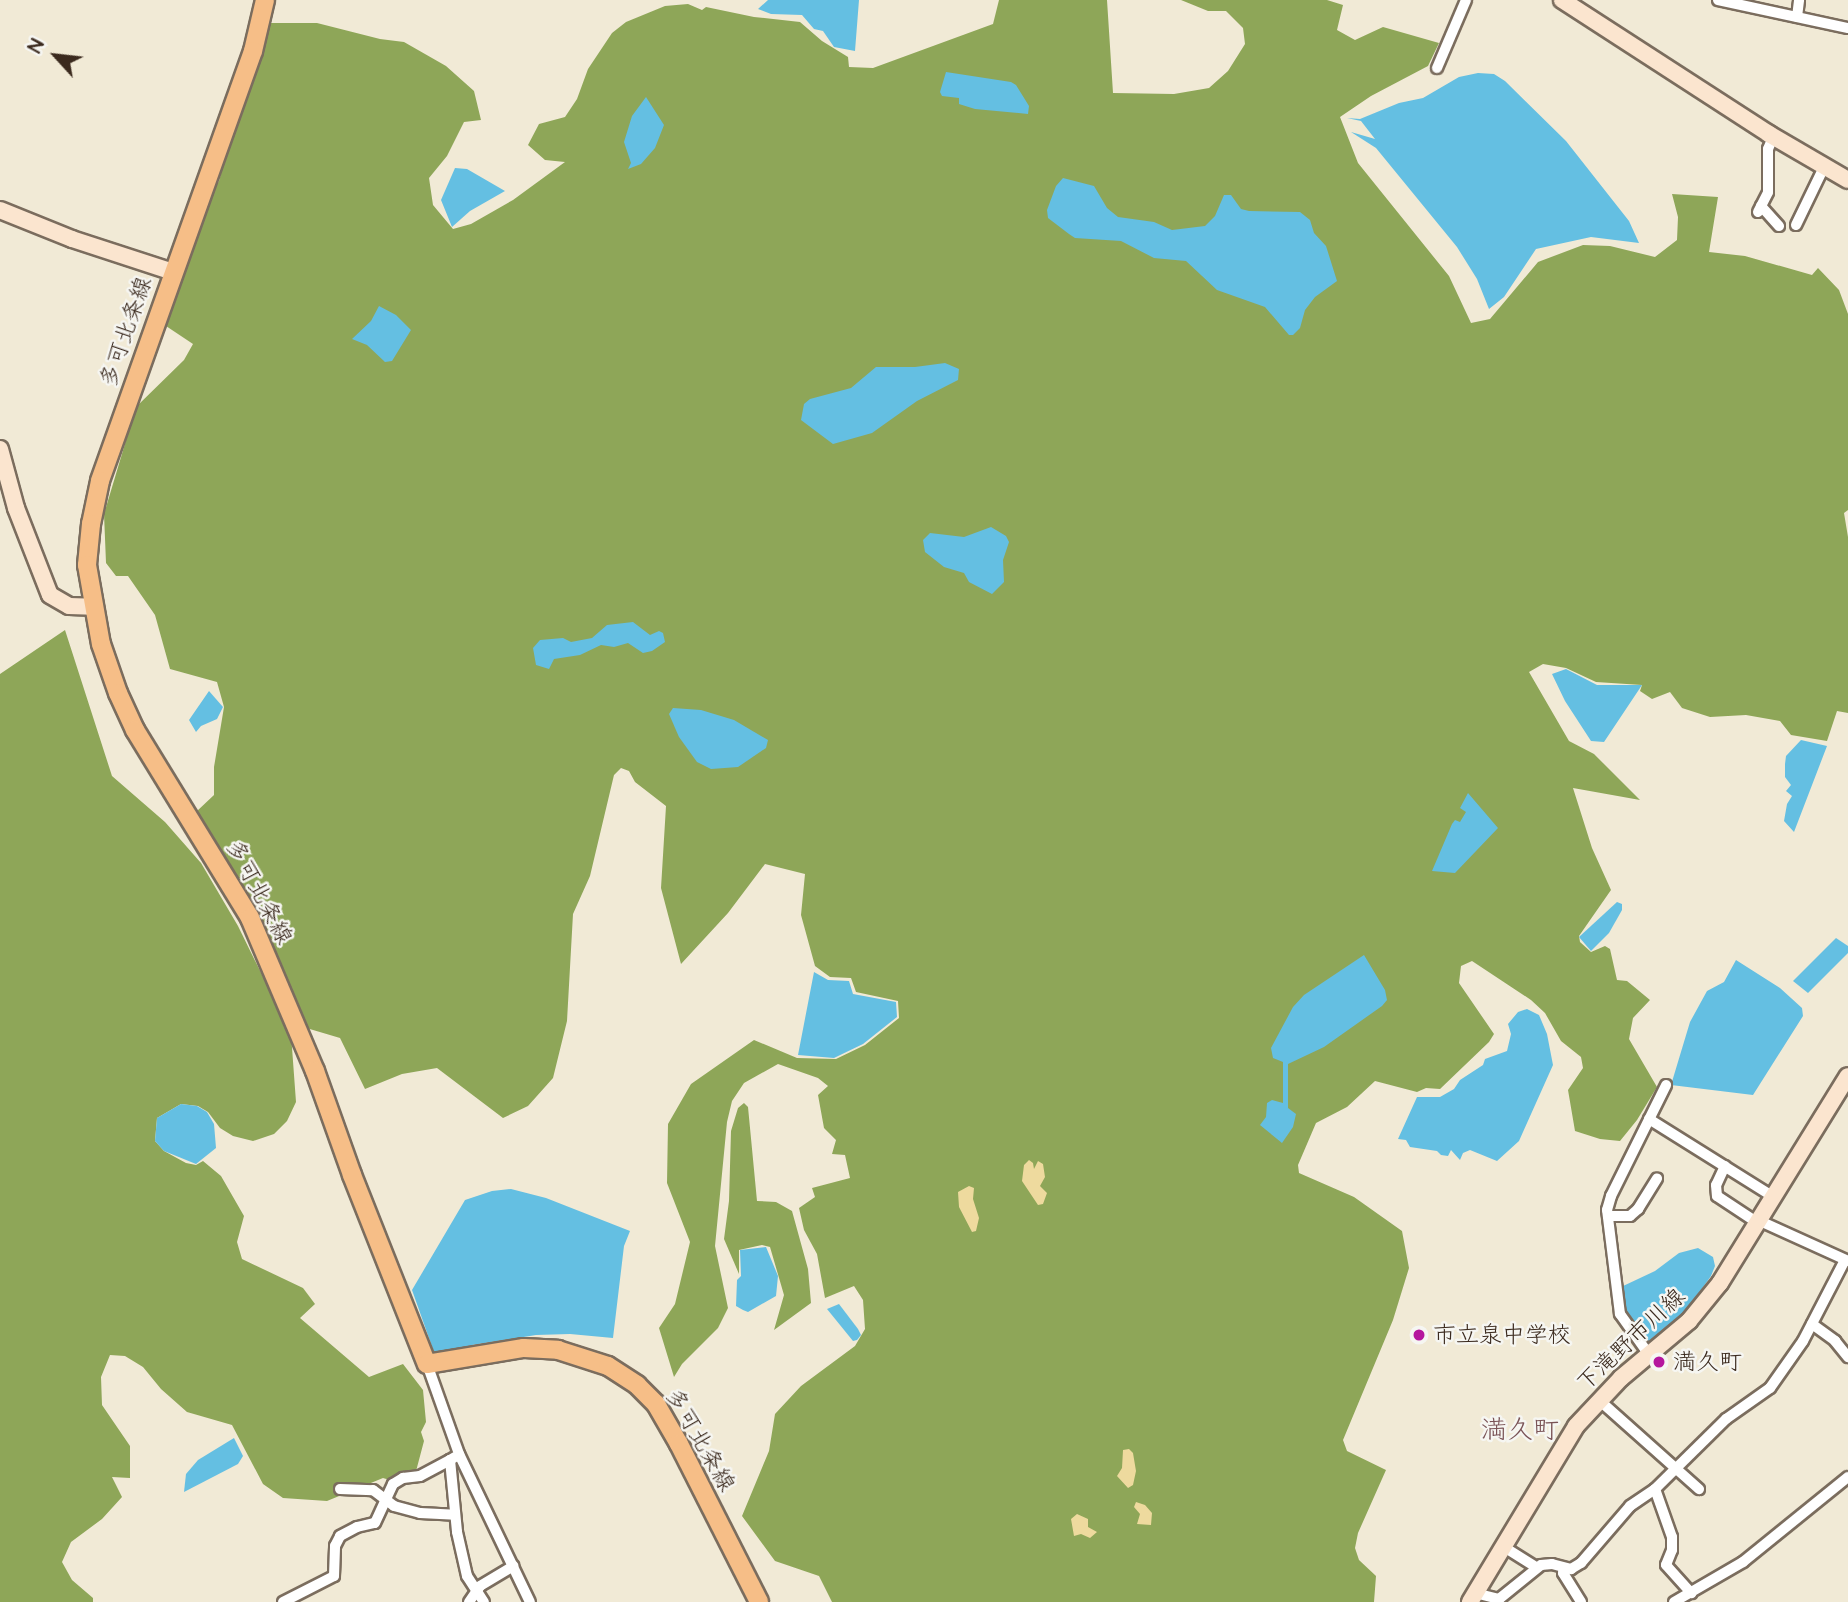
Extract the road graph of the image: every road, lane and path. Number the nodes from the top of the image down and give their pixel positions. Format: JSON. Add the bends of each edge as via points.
{"nodes":[{"id":1,"x":265,"y":0,"type":"edge"},
{"id":2,"x":1466,"y":0,"type":"edge"},
{"id":3,"x":1562,"y":0,"type":"edge"},
{"id":4,"x":1718,"y":0,"type":"edge"},
{"id":5,"x":1800,"y":0,"type":"edge"},
{"id":6,"x":1775,"y":6,"type":"edge"},
{"id":7,"x":1797,"y":16,"type":"junction"},
{"id":8,"x":1848,"y":28,"type":"edge"},
{"id":9,"x":1437,"y":68,"type":"dead end"},
{"id":10,"x":1773,"y":137,"type":"junction"},
{"id":11,"x":1824,"y":167,"type":"junction"},
{"id":12,"x":1848,"y":180,"type":"edge"},
{"id":13,"x":0,"y":210,"type":"edge"},
{"id":14,"x":1796,"y":225,"type":"dead end"},
{"id":15,"x":1779,"y":226,"type":"dead end"},
{"id":16,"x":173,"y":272,"type":"junction"},
{"id":17,"x":0,"y":449,"type":"edge"},
{"id":18,"x":93,"y":607,"type":"junction"},
{"id":19,"x":1848,"y":1076,"type":"edge"},
{"id":20,"x":1667,"y":1085,"type":"dead end"},
{"id":21,"x":1649,"y":1119,"type":"junction"},
{"id":22,"x":1725,"y":1166,"type":"junction"},
{"id":23,"x":1657,"y":1178,"type":"dead end"},
{"id":24,"x":1774,"y":1197,"type":"junction"},
{"id":25,"x":1608,"y":1216,"type":"junction"},
{"id":26,"x":1759,"y":1222,"type":"junction"},
{"id":27,"x":1846,"y":1261,"type":"edge"},
{"id":28,"x":1812,"y":1324,"type":"junction"},
{"id":29,"x":1650,"y":1356,"type":"junction"},
{"id":30,"x":1848,"y":1357,"type":"edge"},
{"id":31,"x":427,"y":1364,"type":"junction"},
{"id":32,"x":1599,"y":1400,"type":"junction"},
{"id":33,"x":455,"y":1457,"type":"junction"},
{"id":34,"x":1676,"y":1468,"type":"junction"},
{"id":35,"x":1848,"y":1477,"type":"edge"},
{"id":36,"x":340,"y":1489,"type":"dead end"},
{"id":37,"x":1656,"y":1489,"type":"junction"},
{"id":38,"x":1699,"y":1489,"type":"dead end"},
{"id":39,"x":384,"y":1497,"type":"junction"},
{"id":40,"x":455,"y":1515,"type":"junction"},
{"id":41,"x":1504,"y":1546,"type":"junction"},
{"id":42,"x":513,"y":1566,"type":"junction"},
{"id":43,"x":1537,"y":1568,"type":"junction"},
{"id":44,"x":1564,"y":1569,"type":"junction"},
{"id":45,"x":476,"y":1590,"type":"junction"},
{"id":46,"x":1690,"y":1593,"type":"junction"},
{"id":47,"x":1473,"y":1598,"type":"edge"},
{"id":48,"x":283,"y":1602,"type":"edge"},
{"id":49,"x":469,"y":1602,"type":"edge"},
{"id":50,"x":484,"y":1602,"type":"edge"},
{"id":51,"x":530,"y":1602,"type":"edge"},
{"id":52,"x":759,"y":1602,"type":"edge"},
{"id":53,"x":1581,"y":1602,"type":"edge"},
{"id":54,"x":1674,"y":1602,"type":"edge"}],
"edges":[{"from":1,"to":16,"type":"main road","name":"多可北条線","via":[[253,51]]},
{"from":2,"to":9,"type":"street"},
{"from":3,"to":10,"type":"street"},
{"from":4,"to":6,"type":"street"},
{"from":5,"to":7,"type":"street"},
{"from":6,"to":7,"type":"street"},
{"from":7,"to":8,"type":"street"},
{"from":10,"to":11,"type":"street"},
{"from":10,"to":15,"type":"street","via":[[1768,149],[1768,192],[1759,209]]},
{"from":11,"to":12,"type":"street"},
{"from":11,"to":14,"type":"street"},
{"from":13,"to":16,"type":"street"},
{"from":16,"to":18,"type":"main road","name":"多可北条線","via":[[100,481],[88,565]]},
{"from":17,"to":18,"type":"street","via":[[16,508],[50,595],[69,606]]},
{"from":18,"to":31,"type":"main road","name":"多可北条線","via":[[118,693],[135,730],[250,918],[315,1071]]},
{"from":19,"to":24,"type":"street","name":"下滝野市川線"},
{"from":20,"to":21,"type":"street"},
{"from":21,"to":22,"type":"street"},
{"from":21,"to":25,"type":"street","via":[[1611,1196]]},
{"from":22,"to":24,"type":"street"},
{"from":22,"to":26,"type":"street","via":[[1716,1185],[1717,1196]]},
{"from":23,"to":25,"type":"street","via":[[1630,1216]]},
{"from":24,"to":26,"type":"street","name":"下滝野市川線"},
{"from":25,"to":29,"type":"street","via":[[1620,1314]]},
{"from":26,"to":27,"type":"street"},
{"from":26,"to":29,"type":"street","name":"下滝野市川線","via":[[1720,1283],[1689,1321]]},
{"from":27,"to":28,"type":"street"},
{"from":28,"to":30,"type":"street","via":[[1835,1340]]},
{"from":28,"to":34,"type":"street","via":[[1770,1388],[1726,1419]]},
{"from":29,"to":32,"type":"street","name":"下滝野市川線"},
{"from":31,"to":33,"type":"street"},
{"from":31,"to":52,"type":"main road","name":"多可北条線","via":[[524,1348],[558,1350],[608,1366],[637,1385],[656,1404],[679,1444]]},
{"from":32,"to":34,"type":"street"},
{"from":32,"to":41,"type":"street","name":"下滝野市川線","via":[[1562,1446]]},
{"from":33,"to":39,"type":"street","via":[[420,1476],[403,1478]]},
{"from":33,"to":40,"type":"street"},
{"from":33,"to":42,"type":"street"},
{"from":34,"to":37,"type":"street"},
{"from":34,"to":38,"type":"street"},
{"from":35,"to":46,"type":"street","via":[[1743,1562]]},
{"from":36,"to":39,"type":"street","via":[[373,1490]]},
{"from":37,"to":44,"type":"street","via":[[1630,1506],[1581,1563]]},
{"from":37,"to":46,"type":"street","via":[[1672,1537],[1666,1565]]},
{"from":39,"to":40,"type":"street","via":[[394,1506],[420,1513]]},
{"from":39,"to":48,"type":"street","via":[[375,1523],[340,1536],[334,1576]]},
{"from":40,"to":45,"type":"street","via":[[467,1577]]},
{"from":41,"to":43,"type":"street"},
{"from":41,"to":47,"type":"street","name":"下滝野市川線"},
{"from":42,"to":45,"type":"street"},
{"from":42,"to":51,"type":"street"},
{"from":43,"to":44,"type":"street","via":[[1552,1564]]},
{"from":43,"to":47,"type":"street","via":[[1499,1599]]},
{"from":44,"to":53,"type":"street"},
{"from":45,"to":49,"type":"street"},
{"from":45,"to":50,"type":"street"},
{"from":46,"to":54,"type":"street"}]}
